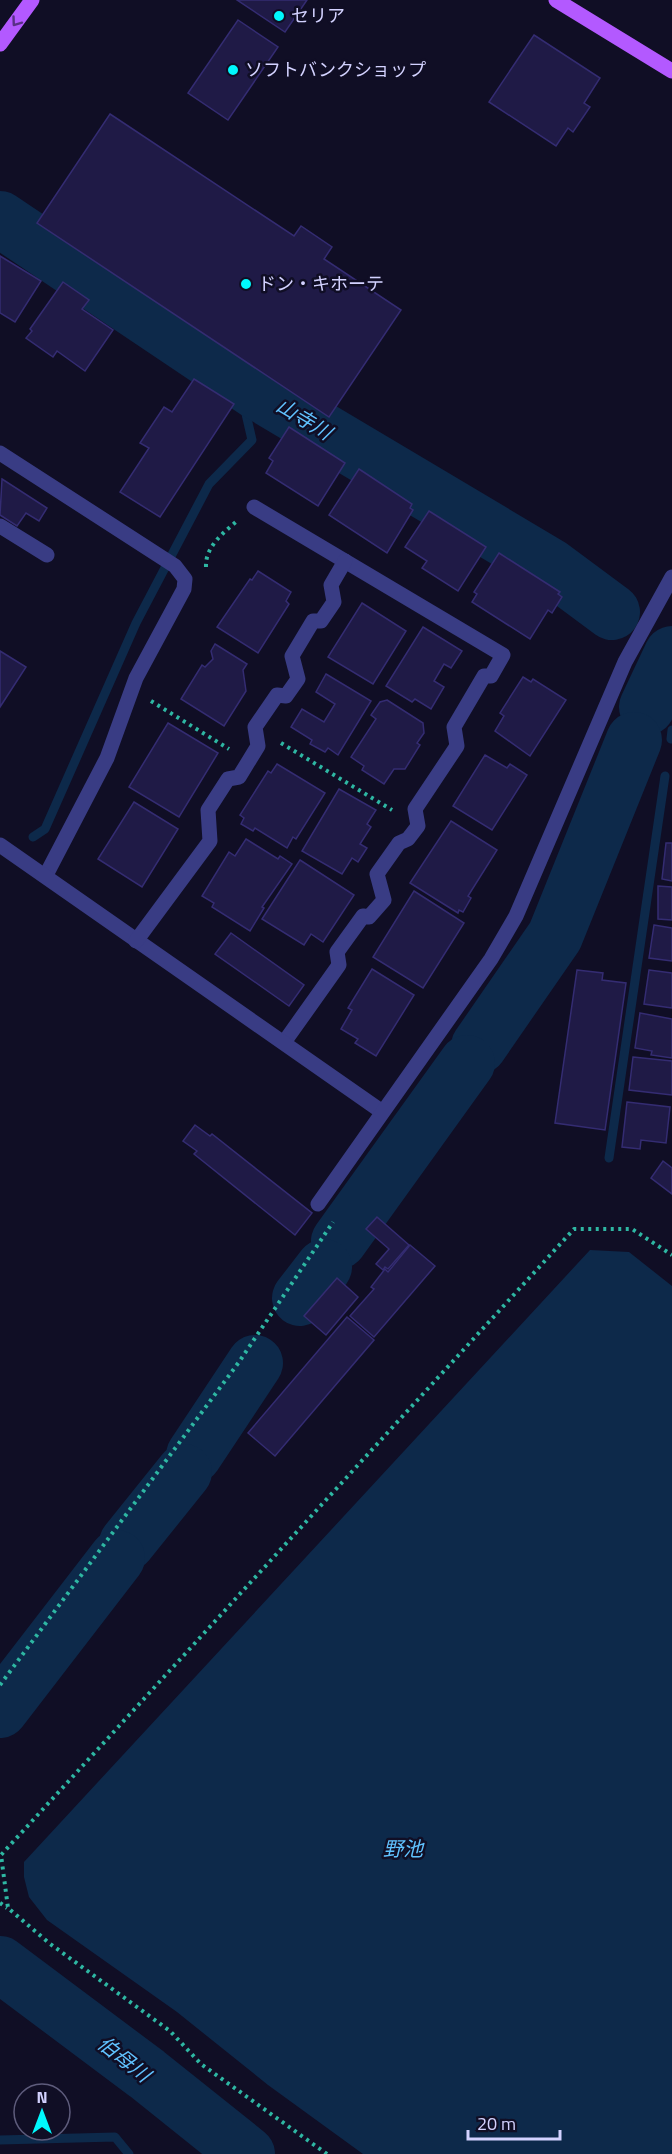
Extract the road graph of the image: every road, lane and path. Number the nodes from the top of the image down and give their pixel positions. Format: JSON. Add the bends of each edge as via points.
{"nodes":[{"id":1,"x":32,"y":0,"type":"edge"},
{"id":2,"x":556,"y":0,"type":"edge"},
{"id":3,"x":0,"y":44,"type":"edge"},
{"id":4,"x":672,"y":71,"type":"edge"},
{"id":5,"x":0,"y":453,"type":"edge"},
{"id":6,"x":254,"y":507,"type":"dead end"},
{"id":7,"x":0,"y":526,"type":"edge"},
{"id":8,"x":46,"y":555,"type":"dead end"},
{"id":9,"x":345,"y":561,"type":"junction"},
{"id":10,"x":672,"y":577,"type":"edge"},
{"id":11,"x":148,"y":699,"type":"dead end"},
{"id":12,"x":255,"y":727,"type":"junction"},
{"id":13,"x":248,"y":762,"type":"junction"},
{"id":14,"x":418,"y":826,"type":"junction"},
{"id":15,"x":0,"y":845,"type":"edge"},
{"id":16,"x":46,"y":875,"type":"junction"},
{"id":17,"x":136,"y":941,"type":"junction"},
{"id":18,"x":285,"y":1041,"type":"junction"},
{"id":19,"x":381,"y":1111,"type":"junction"},
{"id":20,"x":318,"y":1204,"type":"dead end"},
{"id":21,"x":334,"y":1220,"type":"dead end"},
{"id":22,"x":672,"y":1255,"type":"edge"},
{"id":23,"x":0,"y":1686,"type":"edge"},
{"id":24,"x":0,"y":1903,"type":"edge"},
{"id":25,"x":8,"y":1908,"type":"junction"},
{"id":26,"x":327,"y":2154,"type":"edge"}],
"edges":[{"from":1,"to":3,"type":"main road","one_way":true},
{"from":2,"to":4,"type":"main road"},
{"from":5,"to":16,"type":"street","via":[[175,566],[185,579],[184,589],[136,678],[107,758]]},
{"from":6,"to":9,"type":"street"},
{"from":7,"to":8,"type":"street"},
{"from":9,"to":12,"type":"street","via":[[331,585],[334,602],[321,621],[313,621],[292,656],[298,679],[286,696],[277,695]]},
{"from":9,"to":14,"type":"street","via":[[503,655],[491,676],[484,676],[454,727],[457,746],[415,809]]},
{"from":10,"to":19,"type":"street","via":[[625,662],[516,916],[491,959]]},
{"from":11,"to":13,"type":"path"},
{"from":12,"to":13,"type":"street","via":[[258,746]]},
{"from":12,"to":14,"type":"path"},
{"from":13,"to":17,"type":"street","via":[[239,777],[228,779],[208,810],[210,841]]},
{"from":14,"to":18,"type":"street","via":[[408,839],[399,843],[377,874],[384,900],[369,917],[363,916],[337,952],[339,965]]},
{"from":15,"to":16,"type":"street"},
{"from":16,"to":17,"type":"street"},
{"from":17,"to":18,"type":"street"},
{"from":18,"to":19,"type":"street"},
{"from":19,"to":20,"type":"street"},
{"from":21,"to":23,"type":"path","via":[[239,1362]]},
{"from":22,"to":25,"type":"path","via":[[632,1229],[574,1229],[1,1855]]},
{"from":24,"to":25,"type":"path"},
{"from":25,"to":26,"type":"path","via":[[49,1943],[170,2031],[201,2064]]}]}
